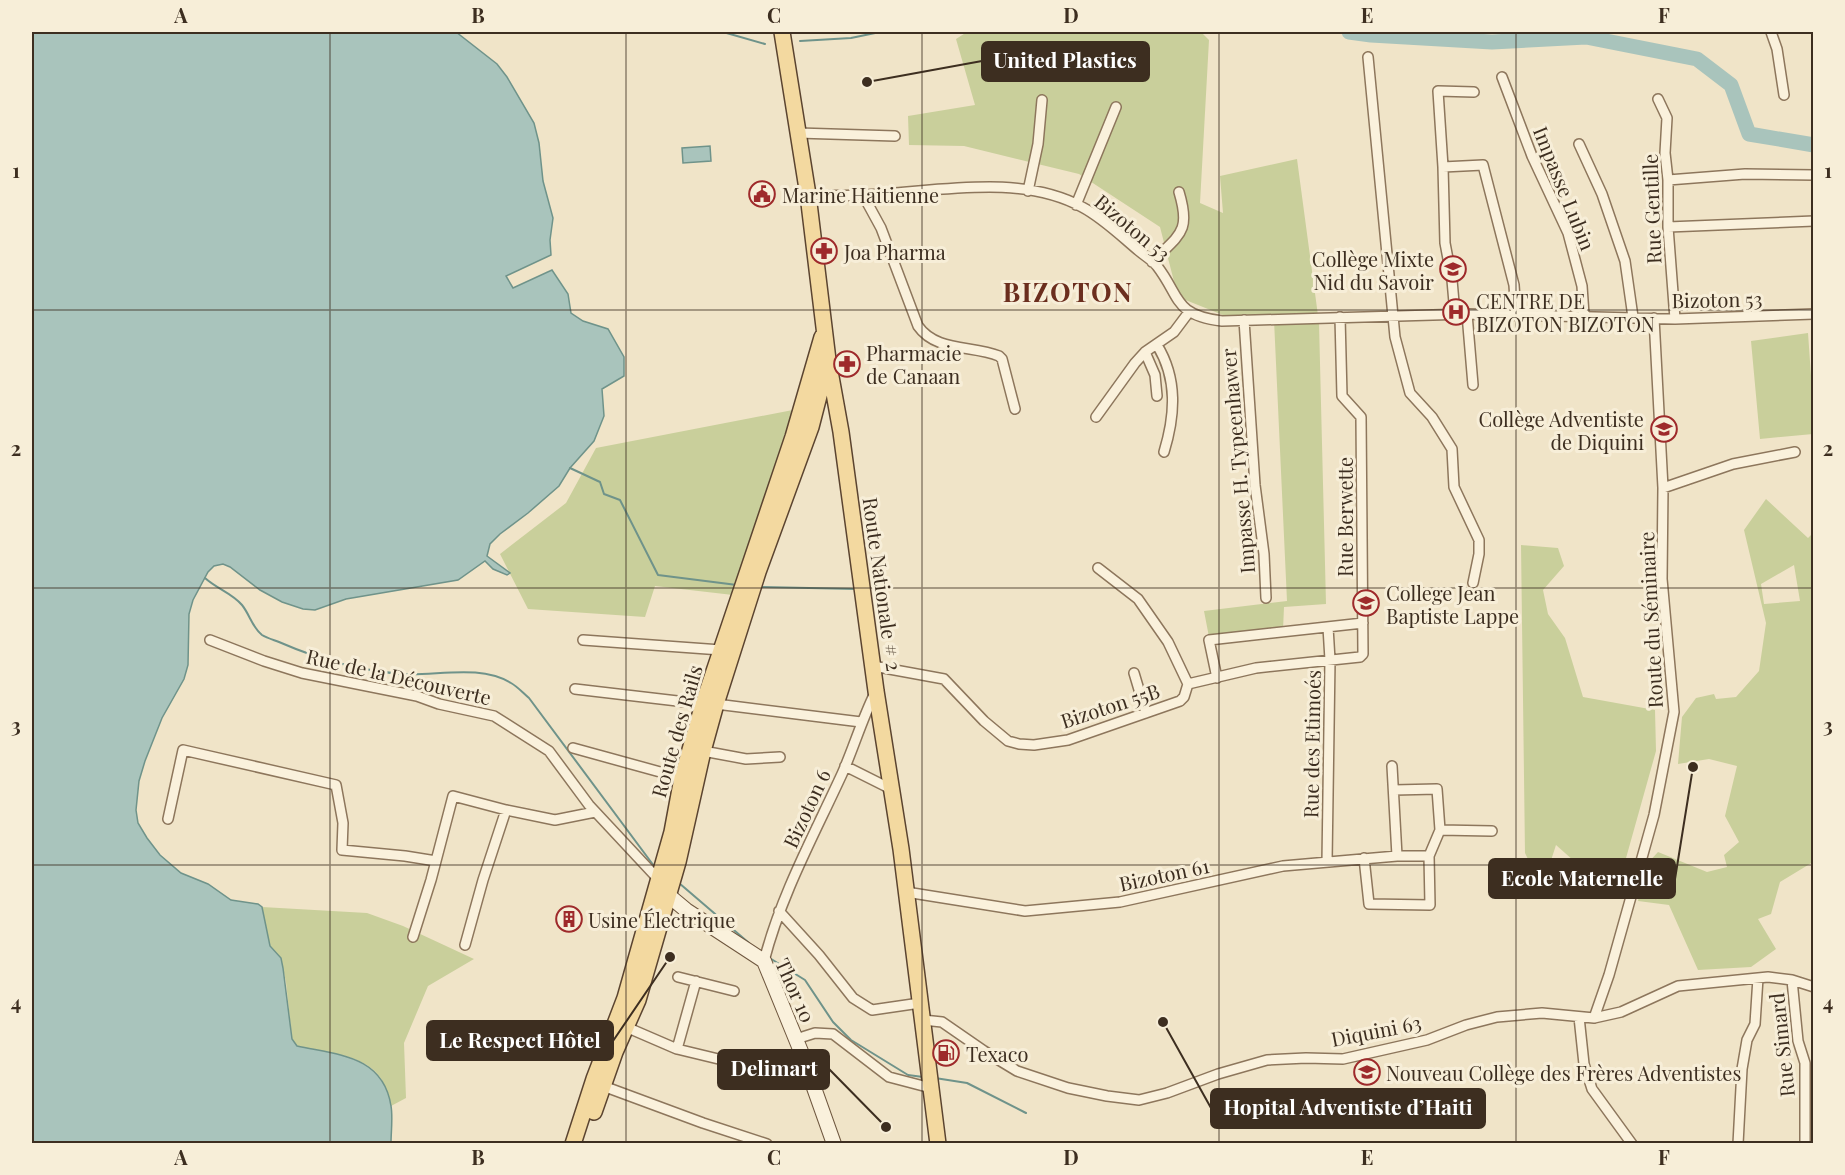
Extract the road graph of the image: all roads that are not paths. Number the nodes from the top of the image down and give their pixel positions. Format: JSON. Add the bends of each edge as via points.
{"nodes":[{"id":1,"x":782,"y":32,"type":"edge"},
{"id":2,"x":1771,"y":32,"type":"edge"},
{"id":3,"x":1368,"y":57,"type":"dead end"},
{"id":4,"x":1502,"y":77,"type":"dead end"},
{"id":5,"x":1474,"y":92,"type":"dead end"},
{"id":6,"x":1784,"y":96,"type":"dead end"},
{"id":7,"x":1659,"y":99,"type":"dead end"},
{"id":8,"x":1042,"y":100,"type":"dead end"},
{"id":9,"x":1116,"y":107,"type":"dead end"},
{"id":10,"x":798,"y":133,"type":"junction"},
{"id":11,"x":895,"y":136,"type":"dead end"},
{"id":12,"x":1579,"y":144,"type":"dead end"},
{"id":13,"x":1443,"y":167,"type":"junction"},
{"id":14,"x":1814,"y":176,"type":"edge"},
{"id":15,"x":1668,"y":180,"type":"junction"},
{"id":16,"x":1028,"y":191,"type":"junction"},
{"id":17,"x":1179,"y":192,"type":"dead end"},
{"id":18,"x":808,"y":195,"type":"junction"},
{"id":19,"x":863,"y":195,"type":"junction"},
{"id":20,"x":1076,"y":205,"type":"junction"},
{"id":21,"x":1814,"y":221,"type":"edge"},
{"id":22,"x":1668,"y":227,"type":"junction"},
{"id":23,"x":1152,"y":262,"type":"junction"},
{"id":24,"x":1189,"y":312,"type":"junction"},
{"id":25,"x":1455,"y":314,"type":"junction"},
{"id":26,"x":1467,"y":314,"type":"junction"},
{"id":27,"x":1516,"y":314,"type":"junction"},
{"id":28,"x":1814,"y":314,"type":"edge"},
{"id":29,"x":1394,"y":315,"type":"junction"},
{"id":30,"x":1584,"y":315,"type":"junction"},
{"id":31,"x":1340,"y":317,"type":"junction"},
{"id":32,"x":1633,"y":317,"type":"junction"},
{"id":33,"x":1654,"y":318,"type":"junction"},
{"id":34,"x":1675,"y":319,"type":"junction"},
{"id":35,"x":1244,"y":320,"type":"junction"},
{"id":36,"x":824,"y":332,"type":"junction"},
{"id":37,"x":1157,"y":345,"type":"junction"},
{"id":38,"x":1145,"y":351,"type":"junction"},
{"id":39,"x":828,"y":360,"type":"junction"},
{"id":40,"x":1473,"y":385,"type":"dead end"},
{"id":41,"x":1157,"y":396,"type":"dead end"},
{"id":42,"x":1015,"y":409,"type":"dead end"},
{"id":43,"x":1096,"y":417,"type":"dead end"},
{"id":44,"x":811,"y":427,"type":"junction"},
{"id":45,"x":841,"y":432,"type":"junction"},
{"id":46,"x":1164,"y":452,"type":"dead end"},
{"id":47,"x":1795,"y":452,"type":"dead end"},
{"id":48,"x":1663,"y":488,"type":"junction"},
{"id":49,"x":1098,"y":568,"type":"dead end"},
{"id":50,"x":753,"y":572,"type":"junction"},
{"id":51,"x":1473,"y":583,"type":"dead end"},
{"id":52,"x":745,"y":596,"type":"junction"},
{"id":53,"x":1266,"y":598,"type":"dead end"},
{"id":54,"x":1363,"y":622,"type":"junction"},
{"id":55,"x":1328,"y":627,"type":"junction"},
{"id":56,"x":210,"y":640,"type":"dead end"},
{"id":57,"x":583,"y":640,"type":"dead end"},
{"id":58,"x":722,"y":650,"type":"junction"},
{"id":59,"x":1330,"y":660,"type":"junction"},
{"id":60,"x":873,"y":666,"type":"junction"},
{"id":61,"x":1134,"y":673,"type":"dead end"},
{"id":62,"x":1217,"y":678,"type":"junction"},
{"id":63,"x":1188,"y":684,"type":"junction"},
{"id":64,"x":575,"y":689,"type":"dead end"},
{"id":65,"x":876,"y":691,"type":"junction"},
{"id":66,"x":710,"y":704,"type":"junction"},
{"id":67,"x":1146,"y":713,"type":"junction"},
{"id":68,"x":861,"y":722,"type":"junction"},
{"id":69,"x":573,"y":748,"type":"dead end"},
{"id":70,"x":703,"y":752,"type":"junction"},
{"id":71,"x":780,"y":757,"type":"dead end"},
{"id":72,"x":845,"y":766,"type":"junction"},
{"id":73,"x":1392,"y":766,"type":"dead end"},
{"id":74,"x":682,"y":778,"type":"junction"},
{"id":75,"x":891,"y":789,"type":"junction"},
{"id":76,"x":1394,"y":790,"type":"junction"},
{"id":77,"x":506,"y":810,"type":"junction"},
{"id":78,"x":595,"y":812,"type":"junction"},
{"id":79,"x":168,"y":819,"type":"dead end"},
{"id":80,"x":1440,"y":830,"type":"junction"},
{"id":81,"x":1492,"y":831,"type":"dead end"},
{"id":82,"x":1397,"y":856,"type":"junction"},
{"id":83,"x":1430,"y":856,"type":"junction"},
{"id":84,"x":1364,"y":858,"type":"junction"},
{"id":85,"x":671,"y":860,"type":"junction"},
{"id":86,"x":436,"y":861,"type":"junction"},
{"id":87,"x":1327,"y":862,"type":"junction"},
{"id":88,"x":665,"y":888,"type":"junction"},
{"id":89,"x":906,"y":891,"type":"junction"},
{"id":90,"x":779,"y":911,"type":"junction"},
{"id":91,"x":413,"y":937,"type":"dead end"},
{"id":92,"x":465,"y":945,"type":"dead end"},
{"id":93,"x":764,"y":961,"type":"junction"},
{"id":94,"x":678,"y":976,"type":"dead end"},
{"id":95,"x":1758,"y":978,"type":"junction"},
{"id":96,"x":1792,"y":980,"type":"junction"},
{"id":97,"x":696,"y":981,"type":"junction"},
{"id":98,"x":1814,"y":987,"type":"edge"},
{"id":99,"x":734,"y":991,"type":"dead end"},
{"id":100,"x":920,"y":1003,"type":"junction"},
{"id":101,"x":1580,"y":1017,"type":"junction"},
{"id":102,"x":1594,"y":1018,"type":"junction"},
{"id":103,"x":923,"y":1020,"type":"junction"},
{"id":104,"x":626,"y":1027,"type":"junction"},
{"id":105,"x":796,"y":1039,"type":"junction"},
{"id":106,"x":677,"y":1049,"type":"junction"},
{"id":107,"x":802,"y":1054,"type":"junction"},
{"id":108,"x":603,"y":1086,"type":"junction"},
{"id":109,"x":931,"y":1088,"type":"junction"},
{"id":110,"x":573,"y":1143,"type":"edge"},
{"id":111,"x":584,"y":1143,"type":"edge"},
{"id":112,"x":768,"y":1143,"type":"edge"},
{"id":113,"x":834,"y":1143,"type":"edge"},
{"id":114,"x":938,"y":1143,"type":"edge"},
{"id":115,"x":1632,"y":1143,"type":"edge"},
{"id":116,"x":1738,"y":1143,"type":"edge"},
{"id":117,"x":1805,"y":1143,"type":"edge"}],
"edges":[{"from":1,"to":10,"type":"main road","name":"Route Nationale # 2"},
{"from":2,"to":6,"type":"street"},
{"from":3,"to":29,"type":"street"},
{"from":4,"to":30,"type":"street","name":"Impasse Lubin","via":[[1532,156],[1568,233],[1582,286]]},
{"from":5,"to":13,"type":"street","via":[[1438,91]]},
{"from":7,"to":15,"type":"street","name":"Rue Gentille","via":[[1667,118]]},
{"from":8,"to":16,"type":"street"},
{"from":9,"to":20,"type":"street"},
{"from":10,"to":11,"type":"street"},
{"from":10,"to":18,"type":"main road","name":"Route Nationale # 2"},
{"from":12,"to":32,"type":"street","via":[[1602,194],[1625,261]]},
{"from":13,"to":25,"type":"street","via":[[1445,243]]},
{"from":13,"to":27,"type":"street","via":[[1483,165],[1510,269]]},
{"from":14,"to":15,"type":"street","via":[[1745,174]]},
{"from":15,"to":22,"type":"street","name":"Rue Gentille"},
{"from":16,"to":19,"type":"street","name":"Bizoton 53","via":[[965,188]]},
{"from":16,"to":20,"type":"street","name":"Bizoton 53"},
{"from":17,"to":23,"type":"street","via":[[1184,225]]},
{"from":18,"to":19,"type":"street","name":"Bizoton 53"},
{"from":18,"to":36,"type":"main road","name":"Route Nationale # 2"},
{"from":19,"to":42,"type":"street","via":[[881,228],[918,326],[933,341],[999,356]]},
{"from":20,"to":23,"type":"street","name":"Bizoton 53","via":[[1103,221]]},
{"from":21,"to":22,"type":"street"},
{"from":22,"to":34,"type":"street","name":"Rue Gentille"},
{"from":23,"to":24,"type":"street","name":"Bizoton 53","via":[[1178,303]]},
{"from":24,"to":35,"type":"street","name":"Bizoton 53","via":[[1208,320]]},
{"from":24,"to":37,"type":"street","via":[[1182,324]]},
{"from":25,"to":26,"type":"street","name":"Bizoton 53"},
{"from":25,"to":29,"type":"street","name":"Bizoton 53"},
{"from":26,"to":27,"type":"street","name":"Bizoton 53"},
{"from":26,"to":40,"type":"street"},
{"from":27,"to":30,"type":"street","name":"Bizoton 53"},
{"from":28,"to":34,"type":"street","name":"Bizoton 53"},
{"from":29,"to":31,"type":"street","name":"Bizoton 53"},
{"from":29,"to":51,"type":"street","via":[[1395,337],[1410,393],[1432,417],[1452,449],[1454,487],[1479,540]]},
{"from":30,"to":32,"type":"street","name":"Bizoton 53"},
{"from":31,"to":35,"type":"street","name":"Bizoton 53"},
{"from":31,"to":54,"type":"street","name":"Rue Berwette","via":[[1342,396],[1361,417]]},
{"from":32,"to":33,"type":"street","name":"Bizoton 53"},
{"from":33,"to":34,"type":"street","name":"Bizoton 53"},
{"from":33,"to":48,"type":"street","name":"Route du Séminaire"},
{"from":35,"to":53,"type":"street","name":"Impasse H. Typeenhawer"},
{"from":36,"to":39,"type":"main road","name":"Route Nationale # 2"},
{"from":36,"to":50,"type":"main road","name":"Route des Rails"},
{"from":37,"to":38,"type":"street"},
{"from":37,"to":46,"type":"street","via":[[1173,384],[1170,431]]},
{"from":38,"to":41,"type":"street","via":[[1155,375]]},
{"from":38,"to":43,"type":"street"},
{"from":39,"to":44,"type":"main road","name":"Route des Rails"},
{"from":39,"to":45,"type":"main road","name":"Route Nationale # 2"},
{"from":44,"to":45,"type":"main road","via":[[833,423]]},
{"from":44,"to":50,"type":"main road","name":"Route des Rails"},
{"from":45,"to":60,"type":"main road","name":"Route Nationale # 2"},
{"from":47,"to":48,"type":"street","via":[[1733,464]]},
{"from":48,"to":102,"type":"street","name":"Route du Séminaire","via":[[1662,579],[1674,712],[1654,815]]},
{"from":49,"to":63,"type":"street","name":"Bizoton 55B","via":[[1138,599],[1168,642]]},
{"from":50,"to":52,"type":"main road","name":"Route des Rails"},
{"from":52,"to":58,"type":"main road","name":"Route des Rails"},
{"from":52,"to":66,"type":"main road","name":"Route des Rails"},
{"from":54,"to":55,"type":"street"},
{"from":54,"to":59,"type":"street","name":"Rue Berwette","via":[[1362,656]]},
{"from":55,"to":59,"type":"street","name":"Rue des Etimoés"},
{"from":55,"to":62,"type":"street","via":[[1209,640]]},
{"from":56,"to":78,"type":"street","name":"Rue de la Découverte","via":[[302,673],[494,716],[549,752]]},
{"from":57,"to":58,"type":"street"},
{"from":58,"to":66,"type":"main road","name":"Route des Rails"},
{"from":59,"to":62,"type":"street","name":"Rue Berwette","via":[[1256,668]]},
{"from":59,"to":87,"type":"street","name":"Rue des Etimoés"},
{"from":60,"to":65,"type":"main road","name":"Route Nationale # 2"},
{"from":60,"to":67,"type":"street","name":"Bizoton 55B","via":[[944,679],[984,721],[1008,741],[1019,744],[1068,740]]},
{"from":61,"to":67,"type":"street"},
{"from":62,"to":63,"type":"street","name":"Rue Berwette"},
{"from":63,"to":67,"type":"street","name":"Bizoton 55B","via":[[1183,699]]},
{"from":64,"to":66,"type":"street"},
{"from":65,"to":68,"type":"street","name":"Bizoton 6"},
{"from":65,"to":75,"type":"main road","name":"Route Nationale # 2"},
{"from":66,"to":68,"type":"street"},
{"from":66,"to":70,"type":"main road","name":"Route des Rails"},
{"from":66,"to":74,"type":"main road","name":"Route des Rails"},
{"from":68,"to":72,"type":"street","name":"Bizoton 6"},
{"from":69,"to":74,"type":"street"},
{"from":70,"to":71,"type":"street","via":[[746,759]]},
{"from":70,"to":85,"type":"main road","name":"Route des Rails"},
{"from":72,"to":75,"type":"street"},
{"from":72,"to":90,"type":"street","name":"Bizoton 6"},
{"from":73,"to":76,"type":"street"},
{"from":74,"to":85,"type":"main road","name":"Route des Rails"},
{"from":75,"to":89,"type":"main road","name":"Route Nationale # 2"},
{"from":76,"to":80,"type":"street","via":[[1437,789]]},
{"from":76,"to":82,"type":"street"},
{"from":77,"to":78,"type":"street","via":[[555,820]]},
{"from":77,"to":86,"type":"street","via":[[453,796]]},
{"from":77,"to":92,"type":"street"},
{"from":78,"to":88,"type":"street","name":"Rue de la Découverte"},
{"from":79,"to":86,"type":"street","via":[[183,750],[336,785],[343,823],[342,850]]},
{"from":80,"to":81,"type":"street"},
{"from":80,"to":83,"type":"street"},
{"from":82,"to":83,"type":"street","name":"Bizoton 61"},
{"from":82,"to":84,"type":"street","name":"Bizoton 61"},
{"from":83,"to":84,"type":"street","via":[[1427,906],[1369,904]]},
{"from":84,"to":87,"type":"street","name":"Bizoton 61"},
{"from":85,"to":88,"type":"main road","name":"Route des Rails"},
{"from":86,"to":91,"type":"street"},
{"from":87,"to":89,"type":"street","name":"Bizoton 61","via":[[1283,866],[1120,902],[1025,911]]},
{"from":88,"to":93,"type":"street","name":"Thor 10","via":[[686,910]]},
{"from":88,"to":104,"type":"main road","name":"Route des Rails","via":[[638,1000]]},
{"from":88,"to":110,"type":"main road","name":"Route des Rails"},
{"from":89,"to":100,"type":"main road","name":"Route Nationale # 2"},
{"from":90,"to":93,"type":"street","name":"Bizoton 6"},
{"from":90,"to":100,"type":"street","via":[[853,998],[872,1010]]},
{"from":93,"to":105,"type":"street","name":"Thor 10"},
{"from":94,"to":97,"type":"street"},
{"from":95,"to":96,"type":"street","name":"Diquini 63"},
{"from":95,"to":102,"type":"street","name":"Diquini 63","via":[[1678,986],[1621,1012]]},
{"from":95,"to":116,"type":"street","via":[[1755,1024],[1747,1040],[1742,1069]]},
{"from":96,"to":98,"type":"street","name":"Diquini 63"},
{"from":96,"to":117,"type":"street","name":"Rue Simard","via":[[1798,1041],[1805,1064]]},
{"from":97,"to":99,"type":"street"},
{"from":97,"to":106,"type":"street"},
{"from":100,"to":103,"type":"main road","name":"Route Nationale # 2"},
{"from":101,"to":102,"type":"street","name":"Diquini 63"},
{"from":101,"to":103,"type":"street","name":"Diquini 63","via":[[1542,1013],[1497,1017],[1427,1040],[1343,1059],[1267,1060],[1138,1100],[1068,1088],[1017,1071],[942,1022]]},
{"from":101,"to":115,"type":"street","via":[[1584,1064],[1592,1089]]},
{"from":103,"to":109,"type":"main road","name":"Route Nationale # 2"},
{"from":104,"to":106,"type":"street"},
{"from":104,"to":108,"type":"main road","name":"Route des Rails"},
{"from":105,"to":107,"type":"street","name":"Thor 10"},
{"from":105,"to":109,"type":"street","via":[[815,1033],[833,1034],[889,1077]]},
{"from":106,"to":107,"type":"street","via":[[739,1064]]},
{"from":107,"to":113,"type":"street","name":"Thor 10"},
{"from":108,"to":111,"type":"main road","name":"Route des Rails"},
{"from":108,"to":112,"type":"street"},
{"from":109,"to":114,"type":"main road","name":"Route Nationale # 2"}]}
